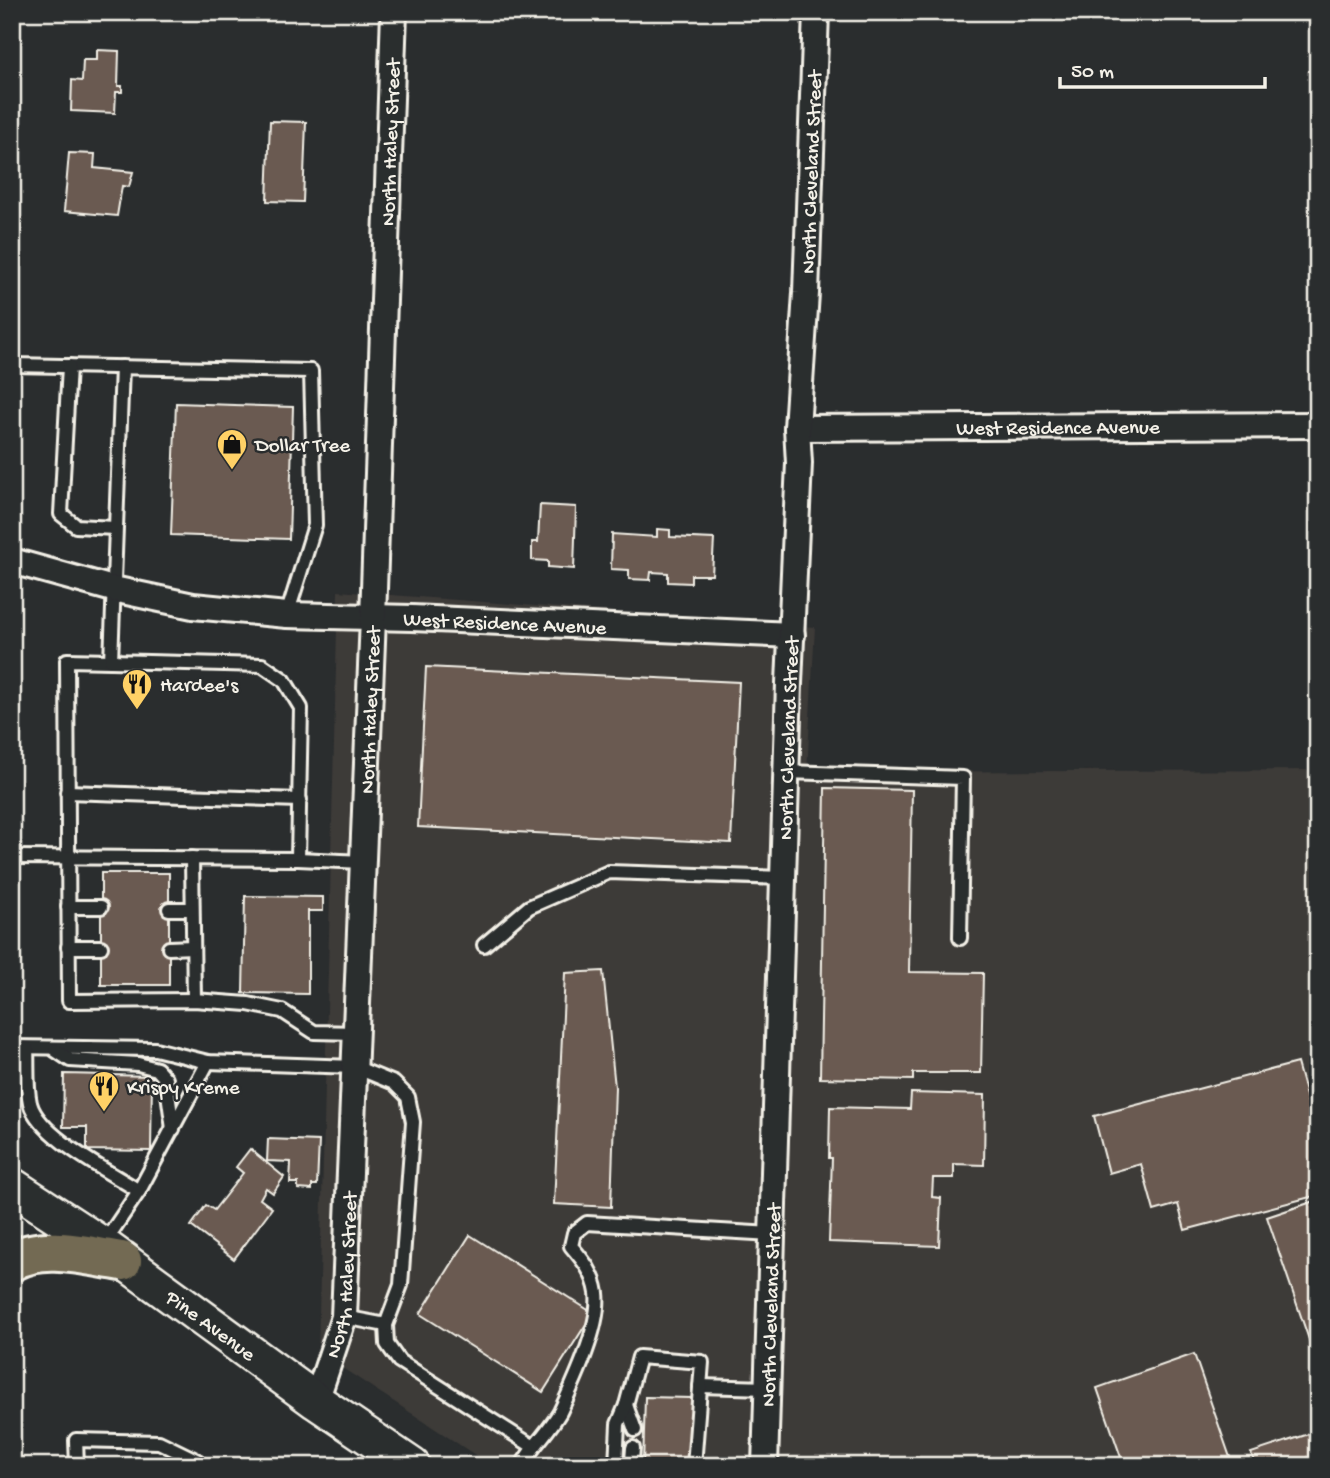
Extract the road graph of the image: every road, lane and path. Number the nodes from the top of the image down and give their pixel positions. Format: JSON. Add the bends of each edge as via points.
{"nodes":[{"id":1,"x":394,"y":12,"type":"edge"},
{"id":2,"x":816,"y":12,"type":"edge"},
{"id":3,"x":12,"y":365,"type":"edge"},
{"id":4,"x":69,"y":366,"type":"junction"},
{"id":5,"x":122,"y":367,"type":"junction"},
{"id":6,"x":1318,"y":425,"type":"edge"},
{"id":7,"x":797,"y":428,"type":"junction"},
{"id":8,"x":116,"y":528,"type":"junction"},
{"id":9,"x":12,"y":561,"type":"edge"},
{"id":10,"x":113,"y":589,"type":"junction"},
{"id":11,"x":287,"y":615,"type":"junction"},
{"id":12,"x":373,"y":618,"type":"junction"},
{"id":13,"x":793,"y":635,"type":"junction"},
{"id":14,"x":111,"y":661,"type":"junction"},
{"id":15,"x":787,"y":772,"type":"junction"},
{"id":16,"x":67,"y":792,"type":"junction"},
{"id":17,"x":300,"y":800,"type":"junction"},
{"id":18,"x":12,"y":857,"type":"edge"},
{"id":19,"x":68,"y":858,"type":"junction"},
{"id":20,"x":192,"y":858,"type":"junction"},
{"id":21,"x":298,"y":859,"type":"junction"},
{"id":22,"x":363,"y":862,"type":"junction"},
{"id":23,"x":783,"y":878,"type":"junction"},
{"id":24,"x":68,"y":907,"type":"junction"},
{"id":25,"x":101,"y":907,"type":"dead end"},
{"id":26,"x":169,"y":909,"type":"dead end"},
{"id":27,"x":192,"y":909,"type":"junction"},
{"id":28,"x":960,"y":938,"type":"dead end"},
{"id":29,"x":484,"y":945,"type":"dead end"},
{"id":30,"x":68,"y":947,"type":"junction"},
{"id":31,"x":101,"y":947,"type":"dead end"},
{"id":32,"x":193,"y":947,"type":"junction"},
{"id":33,"x":169,"y":948,"type":"dead end"},
{"id":34,"x":194,"y":1000,"type":"junction"},
{"id":35,"x":356,"y":1033,"type":"junction"},
{"id":36,"x":12,"y":1047,"type":"edge"},
{"id":37,"x":27,"y":1048,"type":"junction"},
{"id":38,"x":53,"y":1049,"type":"junction"},
{"id":39,"x":208,"y":1062,"type":"junction"},
{"id":40,"x":355,"y":1067,"type":"junction"},
{"id":41,"x":173,"y":1130,"type":"junction"},
{"id":42,"x":12,"y":1185,"type":"edge"},
{"id":43,"x":139,"y":1191,"type":"junction"},
{"id":44,"x":772,"y":1234,"type":"junction"},
{"id":45,"x":112,"y":1253,"type":"junction"},
{"id":46,"x":12,"y":1262,"type":"edge"},
{"id":47,"x":344,"y":1317,"type":"junction"},
{"id":48,"x":386,"y":1325,"type":"junction"},
{"id":49,"x":700,"y":1386,"type":"junction"},
{"id":50,"x":767,"y":1388,"type":"junction"},
{"id":51,"x":316,"y":1401,"type":"junction"},
{"id":52,"x":626,"y":1405,"type":"junction"},
{"id":53,"x":635,"y":1430,"type":"dead end"},
{"id":54,"x":534,"y":1447,"type":"junction"},
{"id":55,"x":633,"y":1448,"type":"dead end"},
{"id":56,"x":401,"y":1463,"type":"edge"},
{"id":57,"x":77,"y":1466,"type":"edge"},
{"id":58,"x":200,"y":1466,"type":"edge"},
{"id":59,"x":521,"y":1466,"type":"edge"},
{"id":60,"x":615,"y":1466,"type":"edge"},
{"id":61,"x":625,"y":1466,"type":"edge"},
{"id":62,"x":694,"y":1466,"type":"edge"},
{"id":63,"x":765,"y":1466,"type":"edge"}],
"edges":[{"from":1,"to":12,"type":"street","name":"North Haley Street"},
{"from":2,"to":7,"type":"street","name":"North Cleveland Street"},
{"from":3,"to":4,"type":"lane"},
{"from":4,"to":5,"type":"lane"},
{"from":4,"to":8,"type":"lane","via":[[61,514],[76,526]]},
{"from":5,"to":8,"type":"lane"},
{"from":5,"to":11,"type":"lane","via":[[311,371],[315,525]]},
{"from":6,"to":7,"type":"street","name":"West Residence Avenue"},
{"from":7,"to":13,"type":"street","name":"North Cleveland Street"},
{"from":8,"to":10,"type":"lane"},
{"from":9,"to":10,"type":"street","name":"West Residence Avenue"},
{"from":10,"to":11,"type":"street","name":"West Residence Avenue","via":[[193,606]]},
{"from":10,"to":14,"type":"lane"},
{"from":11,"to":12,"type":"street","name":"West Residence Avenue"},
{"from":12,"to":13,"type":"street","name":"West Residence Avenue"},
{"from":12,"to":22,"type":"street","name":"North Haley Street"},
{"from":13,"to":15,"type":"street","name":"North Cleveland Street"},
{"from":14,"to":16,"type":"lane","via":[[67,660]]},
{"from":14,"to":17,"type":"lane","via":[[262,665],[284,680],[301,708]]},
{"from":15,"to":23,"type":"street","name":"North Cleveland Street"},
{"from":15,"to":28,"type":"lane","via":[[963,778]]},
{"from":16,"to":17,"type":"lane"},
{"from":16,"to":19,"type":"lane"},
{"from":17,"to":21,"type":"lane"},
{"from":18,"to":19,"type":"lane"},
{"from":19,"to":20,"type":"lane"},
{"from":19,"to":24,"type":"lane"},
{"from":20,"to":21,"type":"lane"},
{"from":20,"to":27,"type":"lane"},
{"from":21,"to":22,"type":"lane"},
{"from":22,"to":35,"type":"street","name":"North Haley Street"},
{"from":23,"to":29,"type":"lane","via":[[609,872],[529,907]]},
{"from":23,"to":44,"type":"street","name":"North Cleveland Street"},
{"from":24,"to":25,"type":"lane"},
{"from":24,"to":30,"type":"lane"},
{"from":26,"to":27,"type":"lane"},
{"from":27,"to":32,"type":"lane"},
{"from":30,"to":31,"type":"lane"},
{"from":30,"to":34,"type":"lane","via":[[69,1002]]},
{"from":32,"to":33,"type":"lane"},
{"from":32,"to":34,"type":"lane"},
{"from":34,"to":35,"type":"lane","via":[[282,1011],[314,1032]]},
{"from":35,"to":40,"type":"street","name":"North Haley Street"},
{"from":36,"to":37,"type":"lane"},
{"from":37,"to":38,"type":"lane"},
{"from":37,"to":43,"type":"lane","via":[[30,1103],[38,1119],[60,1141]]},
{"from":38,"to":39,"type":"lane","via":[[155,1049]]},
{"from":38,"to":41,"type":"lane","via":[[70,1060],[157,1069],[166,1079]]},
{"from":39,"to":40,"type":"lane"},
{"from":39,"to":41,"type":"lane"},
{"from":40,"to":47,"type":"street","name":"North Haley Street"},
{"from":40,"to":48,"type":"lane","via":[[394,1083],[408,1097],[414,1122],[401,1285]]},
{"from":41,"to":43,"type":"lane"},
{"from":42,"to":45,"type":"main road","name":"Pine Avenue"},
{"from":43,"to":45,"type":"lane"},
{"from":44,"to":50,"type":"street","name":"North Cleveland Street"},
{"from":44,"to":54,"type":"lane","via":[[587,1223],[574,1233],[571,1245],[590,1269],[597,1312],[559,1414]]},
{"from":45,"to":46,"type":"main road","via":[[45,1251]]},
{"from":45,"to":51,"type":"main road","name":"Pine Avenue"},
{"from":47,"to":48,"type":"lane"},
{"from":47,"to":51,"type":"street","name":"North Haley Street"},
{"from":48,"to":54,"type":"lane","via":[[387,1344],[399,1361]]},
{"from":49,"to":50,"type":"lane"},
{"from":49,"to":52,"type":"lane","via":[[702,1362],[639,1357]]},
{"from":49,"to":62,"type":"lane"},
{"from":50,"to":63,"type":"street","name":"North Cleveland Street"},
{"from":51,"to":56,"type":"main road","name":"Pine Avenue"},
{"from":52,"to":53,"type":"lane"},
{"from":52,"to":60,"type":"lane","via":[[618,1424]]},
{"from":54,"to":59,"type":"lane"},
{"from":55,"to":61,"type":"lane","via":[[632,1461]]},
{"from":57,"to":58,"type":"lane","via":[[76,1440],[159,1441]]}]}
